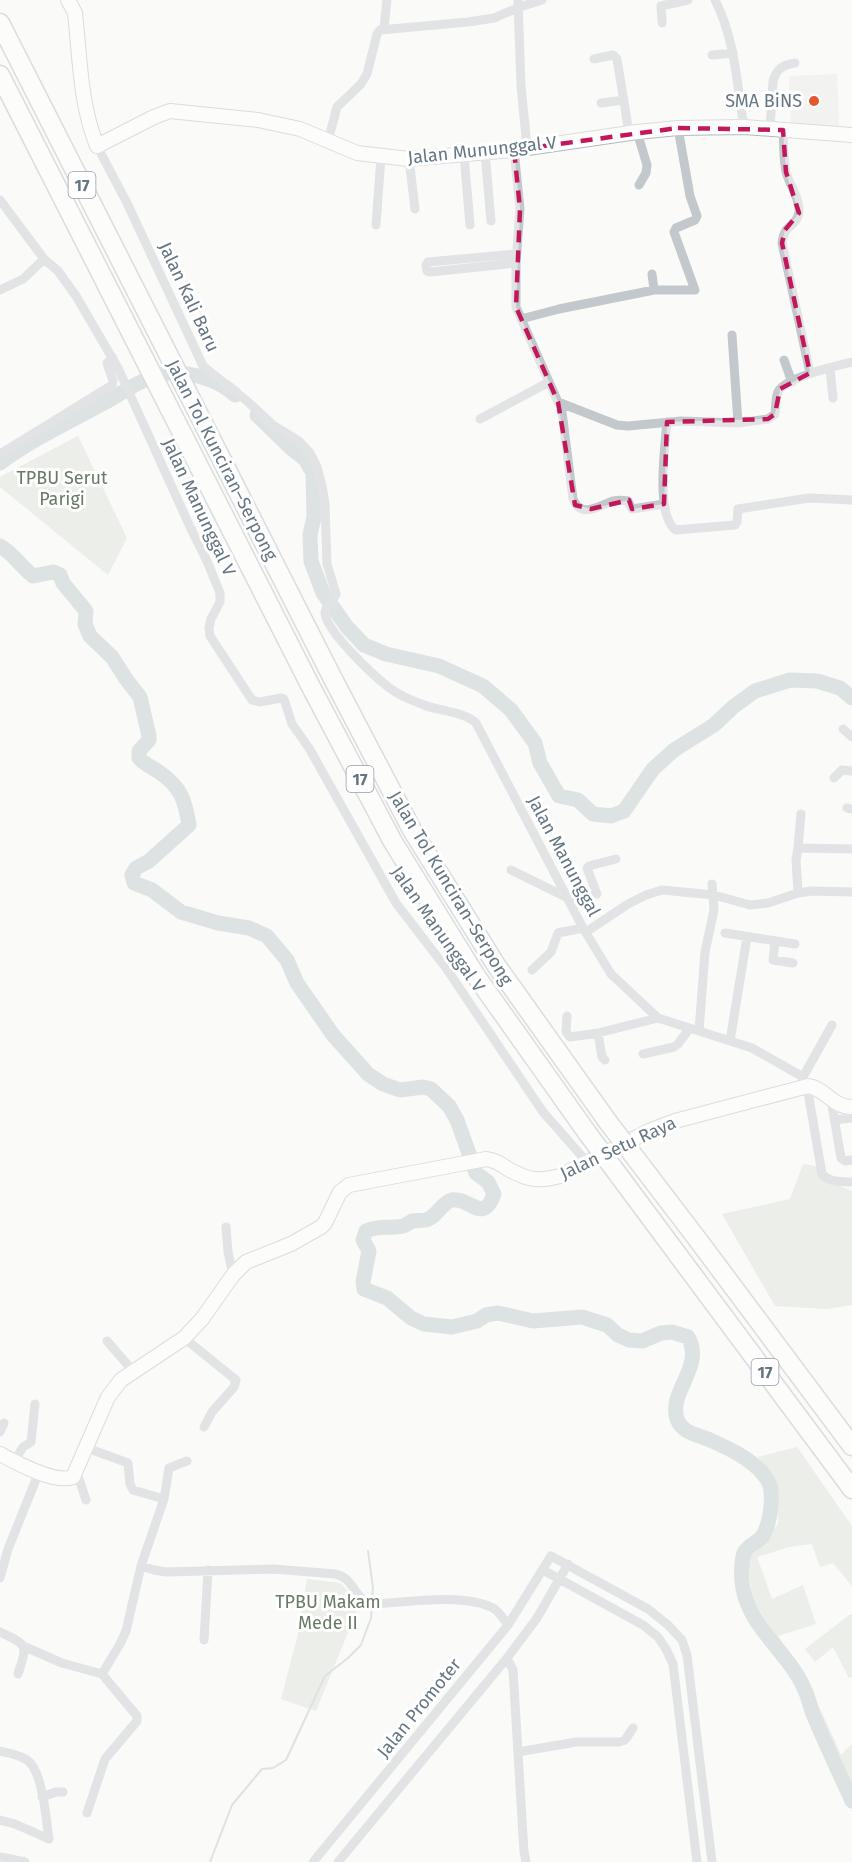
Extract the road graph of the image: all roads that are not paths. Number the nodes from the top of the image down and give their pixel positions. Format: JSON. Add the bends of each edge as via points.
{"nodes":[{"id":1,"x":68,"y":0,"type":"edge"},
{"id":2,"x":387,"y":0,"type":"edge"},
{"id":3,"x":542,"y":0,"type":"edge"},
{"id":4,"x":688,"y":0,"type":"edge"},
{"id":5,"x":715,"y":0,"type":"edge"},
{"id":6,"x":519,"y":3,"type":"edge"},
{"id":7,"x":0,"y":23,"type":"edge"},
{"id":8,"x":662,"y":23,"type":"dead end"},
{"id":9,"x":384,"y":28,"type":"junction"},
{"id":10,"x":733,"y":53,"type":"junction"},
{"id":11,"x":712,"y":56,"type":"dead end"},
{"id":12,"x":594,"y":59,"type":"dead end"},
{"id":13,"x":795,"y":63,"type":"dead end"},
{"id":14,"x":0,"y":75,"type":"edge"},
{"id":15,"x":624,"y":100,"type":"junction"},
{"id":16,"x":601,"y":103,"type":"dead end"},
{"id":17,"x":678,"y":128,"type":"junction"},
{"id":18,"x":744,"y":128,"type":"junction"},
{"id":19,"x":776,"y":129,"type":"junction"},
{"id":20,"x":633,"y":132,"type":"junction"},
{"id":21,"x":852,"y":135,"type":"edge"},
{"id":22,"x":328,"y":141,"type":"junction"},
{"id":23,"x":97,"y":146,"type":"junction"},
{"id":24,"x":520,"y":149,"type":"junction"},
{"id":25,"x":485,"y":152,"type":"junction"},
{"id":26,"x":464,"y":154,"type":"junction"},
{"id":27,"x":381,"y":156,"type":"junction"},
{"id":28,"x":409,"y":159,"type":"junction"},
{"id":29,"x":639,"y":185,"type":"dead end"},
{"id":30,"x":0,"y":200,"type":"edge"},
{"id":31,"x":415,"y":209,"type":"dead end"},
{"id":32,"x":490,"y":221,"type":"dead end"},
{"id":33,"x":376,"y":225,"type":"dead end"},
{"id":34,"x":470,"y":225,"type":"dead end"},
{"id":35,"x":44,"y":259,"type":"junction"},
{"id":36,"x":516,"y":259,"type":"junction"},
{"id":37,"x":651,"y":274,"type":"dead end"},
{"id":38,"x":0,"y":290,"type":"edge"},
{"id":39,"x":654,"y":290,"type":"junction"},
{"id":40,"x":521,"y":319,"type":"junction"},
{"id":41,"x":732,"y":335,"type":"dead end"},
{"id":42,"x":113,"y":358,"type":"junction"},
{"id":43,"x":784,"y":360,"type":"dead end"},
{"id":44,"x":852,"y":362,"type":"edge"},
{"id":45,"x":830,"y":369,"type":"junction"},
{"id":46,"x":810,"y":373,"type":"junction"},
{"id":47,"x":549,"y":382,"type":"junction"},
{"id":48,"x":792,"y":382,"type":"junction"},
{"id":49,"x":833,"y":398,"type":"dead end"},
{"id":50,"x":561,"y":404,"type":"junction"},
{"id":51,"x":480,"y":419,"type":"dead end"},
{"id":52,"x":667,"y":422,"type":"junction"},
{"id":53,"x":738,"y":423,"type":"junction"},
{"id":54,"x":0,"y":454,"type":"edge"},
{"id":55,"x":852,"y":500,"type":"edge"},
{"id":56,"x":664,"y":504,"type":"junction"},
{"id":57,"x":326,"y":607,"type":"joint"},
{"id":58,"x":843,"y":729,"type":"dead end"},
{"id":59,"x":852,"y":737,"type":"edge"},
{"id":60,"x":852,"y":771,"type":"edge"},
{"id":61,"x":834,"y":778,"type":"dead end"},
{"id":62,"x":801,"y":814,"type":"dead end"},
{"id":63,"x":798,"y":848,"type":"junction"},
{"id":64,"x":852,"y":849,"type":"edge"},
{"id":65,"x":616,"y":860,"type":"dead end"},
{"id":66,"x":511,"y":870,"type":"dead end"},
{"id":67,"x":712,"y":884,"type":"dead end"},
{"id":68,"x":852,"y":892,"type":"edge"},
{"id":69,"x":798,"y":893,"type":"junction"},
{"id":70,"x":714,"y":896,"type":"junction"},
{"id":71,"x":569,"y":898,"type":"junction"},
{"id":72,"x":585,"y":930,"type":"junction"},
{"id":73,"x":725,"y":933,"type":"dead end"},
{"id":74,"x":747,"y":936,"type":"junction"},
{"id":75,"x":775,"y":941,"type":"junction"},
{"id":76,"x":795,"y":944,"type":"dead end"},
{"id":77,"x":793,"y":963,"type":"dead end"},
{"id":78,"x":532,"y":970,"type":"dead end"},
{"id":79,"x":567,"y":1016,"type":"dead end"},
{"id":80,"x":658,"y":1018,"type":"junction"},
{"id":81,"x":832,"y":1025,"type":"dead end"},
{"id":82,"x":694,"y":1030,"type":"junction"},
{"id":83,"x":598,"y":1033,"type":"junction"},
{"id":84,"x":730,"y":1041,"type":"junction"},
{"id":85,"x":643,"y":1054,"type":"dead end"},
{"id":86,"x":604,"y":1060,"type":"dead end"},
{"id":87,"x":805,"y":1082,"type":"junction"},
{"id":88,"x":831,"y":1100,"type":"junction"},
{"id":89,"x":852,"y":1107,"type":"edge"},
{"id":90,"x":852,"y":1118,"type":"edge"},
{"id":91,"x":834,"y":1120,"type":"junction"},
{"id":92,"x":852,"y":1160,"type":"edge"},
{"id":93,"x":587,"y":1162,"type":"junction"},
{"id":94,"x":852,"y":1182,"type":"edge"},
{"id":95,"x":226,"y":1227,"type":"dead end"},
{"id":96,"x":233,"y":1275,"type":"junction"},
{"id":97,"x":184,"y":1338,"type":"junction"},
{"id":98,"x":107,"y":1341,"type":"dead end"},
{"id":99,"x":133,"y":1371,"type":"junction"},
{"id":100,"x":35,"y":1404,"type":"dead end"},
{"id":101,"x":204,"y":1427,"type":"dead end"},
{"id":102,"x":852,"y":1446,"type":"edge"},
{"id":103,"x":87,"y":1448,"type":"junction"},
{"id":104,"x":0,"y":1454,"type":"edge"},
{"id":105,"x":187,"y":1461,"type":"dead end"},
{"id":106,"x":14,"y":1462,"type":"junction"},
{"id":107,"x":39,"y":1472,"type":"junction"},
{"id":108,"x":76,"y":1473,"type":"junction"},
{"id":109,"x":852,"y":1489,"type":"edge"},
{"id":110,"x":164,"y":1499,"type":"junction"},
{"id":111,"x":86,"y":1500,"type":"dead end"},
{"id":112,"x":567,"y":1564,"type":"junction"},
{"id":113,"x":141,"y":1566,"type":"junction"},
{"id":114,"x":208,"y":1570,"type":"junction"},
{"id":115,"x":541,"y":1573,"type":"junction"},
{"id":116,"x":0,"y":1578,"type":"edge"},
{"id":117,"x":557,"y":1582,"type":"junction"},
{"id":118,"x":508,"y":1625,"type":"junction"},
{"id":119,"x":0,"y":1632,"type":"edge"},
{"id":120,"x":204,"y":1640,"type":"dead end"},
{"id":121,"x":23,"y":1646,"type":"junction"},
{"id":122,"x":507,"y":1658,"type":"junction"},
{"id":123,"x":18,"y":1674,"type":"dead end"},
{"id":124,"x":102,"y":1674,"type":"junction"},
{"id":125,"x":633,"y":1728,"type":"dead end"},
{"id":126,"x":0,"y":1751,"type":"edge"},
{"id":127,"x":518,"y":1752,"type":"junction"},
{"id":128,"x":63,"y":1792,"type":"dead end"},
{"id":129,"x":42,"y":1797,"type":"junction"},
{"id":130,"x":87,"y":1813,"type":"dead end"},
{"id":131,"x":0,"y":1820,"type":"edge"},
{"id":132,"x":0,"y":1857,"type":"edge"},
{"id":133,"x":25,"y":1862,"type":"edge"},
{"id":134,"x":313,"y":1862,"type":"edge"},
{"id":135,"x":338,"y":1862,"type":"edge"},
{"id":136,"x":526,"y":1862,"type":"edge"},
{"id":137,"x":698,"y":1862,"type":"edge"},
{"id":138,"x":712,"y":1862,"type":"edge"}],
"edges":[{"from":1,"to":23,"type":"street","via":[[75,13],[84,103]]},
{"from":2,"to":9,"type":"street"},
{"from":3,"to":6,"type":"street"},
{"from":4,"to":8,"type":"street","via":[[661,6]]},
{"from":5,"to":10,"type":"street"},
{"from":6,"to":9,"type":"street","via":[[494,18]]},
{"from":6,"to":24,"type":"street"},
{"from":7,"to":102,"type":"highway","name":"Jalan Tol Kunciran–Serpong","number":"17","bridge":true,"via":[[412,830],[496,965],[608,1122]]},
{"from":9,"to":22,"type":"street","via":[[377,34],[367,74],[338,108]]},
{"from":10,"to":11,"type":"street"},
{"from":10,"to":18,"type":"street"},
{"from":12,"to":15,"type":"street","via":[[616,56]]},
{"from":13,"to":19,"type":"street","via":[[783,65],[773,81]]},
{"from":14,"to":109,"type":"highway","name":"Jalan Tol Kunciran–Serpong","number":"17","bridge":true,"via":[[393,842],[476,976],[588,1134]]},
{"from":15,"to":16,"type":"street"},
{"from":15,"to":20,"type":"street"},
{"from":17,"to":18,"type":"street","name":"Jalan Mununggal V"},
{"from":17,"to":20,"type":"street","name":"Jalan Mununggal V"},
{"from":17,"to":39,"type":"street","via":[[697,216],[674,232],[695,290]]},
{"from":18,"to":19,"type":"street","name":"Jalan Mununggal V"},
{"from":19,"to":21,"type":"street","name":"Jalan Mununggal V"},
{"from":19,"to":46,"type":"street","via":[[799,213],[785,230],[782,243]]},
{"from":20,"to":24,"type":"street","name":"Jalan Mununggal V"},
{"from":20,"to":29,"type":"street","via":[[647,165]]},
{"from":22,"to":23,"type":"street","name":"Jalan Mununggal V","via":[[300,129],[258,120],[170,111]]},
{"from":22,"to":27,"type":"street","name":"Jalan Mununggal V","via":[[357,153]]},
{"from":23,"to":57,"type":"street","name":"Jalan Kali Baru","via":[[203,366],[273,425],[299,441],[317,467],[325,504],[327,564],[336,589],[335,598]]},
{"from":24,"to":25,"type":"street","name":"Jalan Mununggal V"},
{"from":24,"to":36,"type":"street"},
{"from":25,"to":26,"type":"street","name":"Jalan Mununggal V"},
{"from":25,"to":32,"type":"street"},
{"from":26,"to":28,"type":"street","name":"Jalan Mununggal V"},
{"from":26,"to":34,"type":"street"},
{"from":27,"to":28,"type":"street","name":"Jalan Mununggal V"},
{"from":27,"to":33,"type":"street"},
{"from":28,"to":31,"type":"street"},
{"from":30,"to":35,"type":"street","name":"Jalan Manunggal V"},
{"from":35,"to":38,"type":"street","via":[[23,279]]},
{"from":35,"to":42,"type":"street","name":"Jalan Manunggal V","via":[[76,296]]},
{"from":36,"to":36,"type":"street","via":[[430,272],[426,265],[428,262]]},
{"from":36,"to":40,"type":"street","via":[[516,307]]},
{"from":37,"to":39,"type":"street"},
{"from":39,"to":40,"type":"street"},
{"from":40,"to":47,"type":"street"},
{"from":41,"to":53,"type":"street"},
{"from":42,"to":54,"type":"street","via":[[107,363],[112,385]]},
{"from":42,"to":93,"type":"street","name":"Jalan Manunggal V","via":[[220,593],[209,628],[214,644],[252,700],[284,699],[292,724],[396,903],[446,968],[543,1112]]},
{"from":43,"to":48,"type":"street"},
{"from":44,"to":45,"type":"street"},
{"from":45,"to":46,"type":"street"},
{"from":45,"to":49,"type":"street"},
{"from":46,"to":48,"type":"street"},
{"from":47,"to":50,"type":"street"},
{"from":47,"to":51,"type":"street"},
{"from":48,"to":53,"type":"street","via":[[780,389],[772,417]]},
{"from":50,"to":52,"type":"street","via":[[617,425]]},
{"from":50,"to":56,"type":"street","via":[[573,499],[579,508],[602,507],[615,500],[628,501],[632,509]]},
{"from":52,"to":53,"type":"street"},
{"from":52,"to":56,"type":"street"},
{"from":55,"to":56,"type":"street","via":[[809,498],[738,509],[735,525],[681,531],[671,527]]},
{"from":57,"to":71,"type":"street","name":"Jalan Manunggal","via":[[326,617],[341,641],[387,687],[476,723]]},
{"from":58,"to":59,"type":"street"},
{"from":60,"to":61,"type":"street","via":[[842,770]]},
{"from":62,"to":63,"type":"street"},
{"from":63,"to":64,"type":"street"},
{"from":63,"to":69,"type":"street"},
{"from":65,"to":71,"type":"street","via":[[588,867],[597,894]]},
{"from":66,"to":71,"type":"street"},
{"from":67,"to":70,"type":"street"},
{"from":68,"to":69,"type":"street"},
{"from":69,"to":70,"type":"street","via":[[756,905]]},
{"from":70,"to":72,"type":"street","via":[[662,890],[628,903]]},
{"from":70,"to":82,"type":"street"},
{"from":71,"to":72,"type":"street","name":"Jalan Manunggal"},
{"from":72,"to":78,"type":"street","via":[[558,933],[551,952]]},
{"from":72,"to":80,"type":"street","name":"Jalan Manunggal","via":[[611,974]]},
{"from":73,"to":74,"type":"street"},
{"from":74,"to":75,"type":"street"},
{"from":74,"to":84,"type":"street"},
{"from":75,"to":76,"type":"street"},
{"from":75,"to":77,"type":"street","via":[[773,960]]},
{"from":79,"to":83,"type":"street","via":[[569,1036]]},
{"from":80,"to":82,"type":"street","name":"Jalan Manunggal"},
{"from":80,"to":83,"type":"street"},
{"from":81,"to":87,"type":"street"},
{"from":82,"to":84,"type":"street","name":"Jalan Manunggal"},
{"from":82,"to":85,"type":"street","via":[[674,1047]]},
{"from":83,"to":86,"type":"street"},
{"from":84,"to":87,"type":"street","name":"Jalan Manunggal","via":[[752,1048]]},
{"from":87,"to":88,"type":"street"},
{"from":87,"to":93,"type":"street","name":"Jalan Setu Raya","via":[[675,1121]]},
{"from":87,"to":94,"type":"street","via":[[823,1177]]},
{"from":88,"to":89,"type":"street"},
{"from":88,"to":91,"type":"street"},
{"from":90,"to":91,"type":"street"},
{"from":91,"to":92,"type":"street","via":[[841,1158]]},
{"from":93,"to":96,"type":"street","name":"Jalan Setu Raya","via":[[545,1180],[521,1176],[486,1159],[349,1185],[340,1192],[317,1231],[253,1258]]},
{"from":95,"to":96,"type":"street"},
{"from":96,"to":97,"type":"street"},
{"from":97,"to":99,"type":"street"},
{"from":97,"to":101,"type":"street","via":[[236,1380]]},
{"from":98,"to":99,"type":"street"},
{"from":99,"to":103,"type":"street","via":[[108,1397]]},
{"from":100,"to":106,"type":"street","via":[[32,1442],[22,1447]]},
{"from":103,"to":108,"type":"street"},
{"from":103,"to":110,"type":"street","via":[[128,1463],[133,1490]]},
{"from":104,"to":106,"type":"street"},
{"from":105,"to":110,"type":"street","via":[[169,1468]]},
{"from":106,"to":107,"type":"street"},
{"from":107,"to":108,"type":"street","via":[[66,1479]]},
{"from":107,"to":116,"type":"street"},
{"from":108,"to":111,"type":"street"},
{"from":110,"to":113,"type":"street"},
{"from":112,"to":115,"type":"street","name":"Jalan Promoter","via":[[551,1556]]},
{"from":112,"to":117,"type":"street","name":"Jalan Promoter"},
{"from":112,"to":138,"type":"street","name":"Jalan Promoter","via":[[648,1610],[682,1640]]},
{"from":113,"to":114,"type":"street","via":[[166,1572]]},
{"from":113,"to":124,"type":"street","via":[[126,1631]]},
{"from":114,"to":118,"type":"street","via":[[273,1569],[343,1576],[359,1597],[373,1603],[474,1601],[495,1609]]},
{"from":114,"to":120,"type":"street"},
{"from":115,"to":117,"type":"street"},
{"from":115,"to":118,"type":"street","name":"Jalan Promoter"},
{"from":117,"to":122,"type":"street","name":"Jalan Promoter","via":[[537,1618]]},
{"from":117,"to":137,"type":"street","via":[[643,1625],[658,1636],[666,1649],[673,1665]]},
{"from":118,"to":134,"type":"street","name":"Jalan Promoter"},
{"from":119,"to":121,"type":"street"},
{"from":121,"to":123,"type":"street","via":[[25,1652]]},
{"from":121,"to":124,"type":"street"},
{"from":122,"to":127,"type":"street","via":[[513,1670]]},
{"from":122,"to":135,"type":"street","name":"Jalan Promoter"},
{"from":124,"to":130,"type":"street","via":[[138,1718],[105,1759]]},
{"from":125,"to":127,"type":"street","via":[[619,1742],[576,1742]]},
{"from":126,"to":129,"type":"street","via":[[28,1761],[39,1779]]},
{"from":127,"to":136,"type":"street"},
{"from":128,"to":129,"type":"street"},
{"from":129,"to":131,"type":"street","via":[[49,1839]]},
{"from":132,"to":133,"type":"street"}]}
